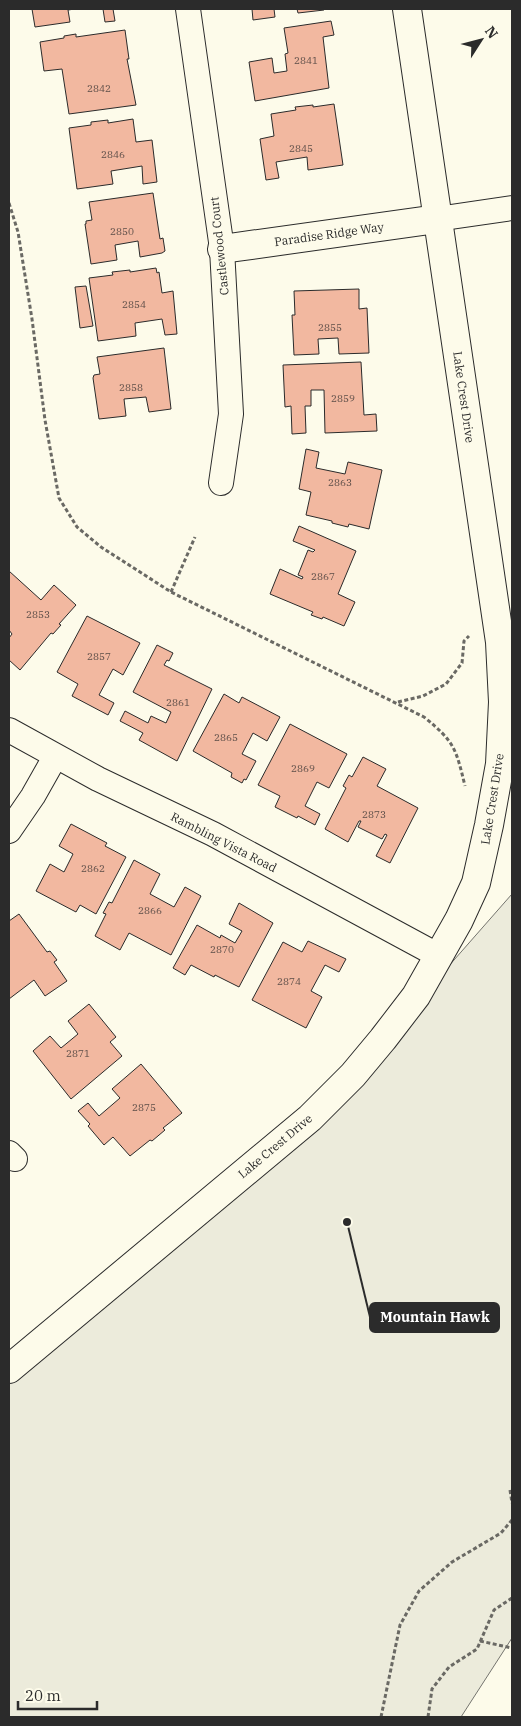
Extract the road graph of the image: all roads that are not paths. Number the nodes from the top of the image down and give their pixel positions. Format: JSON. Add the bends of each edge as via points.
{"nodes":[{"id":1,"x":188,"y":9,"type":"edge"},
{"id":2,"x":407,"y":9,"type":"edge"},
{"id":3,"x":512,"y":208,"type":"edge"},
{"id":4,"x":437,"y":219,"type":"junction"},
{"id":5,"x":222,"y":249,"type":"junction"},
{"id":6,"x":222,"y":484,"type":"dead end"},
{"id":7,"x":9,"y":730,"type":"edge"},
{"id":8,"x":55,"y":757,"type":"junction"},
{"id":9,"x":9,"y":831,"type":"edge"},
{"id":10,"x":439,"y":956,"type":"junction"},
{"id":11,"x":9,"y":1369,"type":"edge"}],
"edges":[{"from":1,"to":5,"type":"street","name":"Castlewood Court"},
{"from":2,"to":4,"type":"main road","name":"Lake Crest Drive"},
{"from":3,"to":4,"type":"street"},
{"from":4,"to":5,"type":"main road","name":"Paradise Ridge Way"},
{"from":4,"to":10,"type":"main road","name":"Lake Crest Drive","via":[[500,642],[503,702],[500,764],[476,883]]},
{"from":5,"to":6,"type":"street","name":"Castlewood Court","via":[[231,414]]},
{"from":7,"to":8,"type":"street","name":"Rambling Vista Road"},
{"from":8,"to":9,"type":"street"},
{"from":8,"to":10,"type":"street","name":"Rambling Vista Road","via":[[213,834]]},
{"from":10,"to":11,"type":"main road","name":"Lake Crest Drive","via":[[416,996],[383,1039],[310,1118]]}]}
